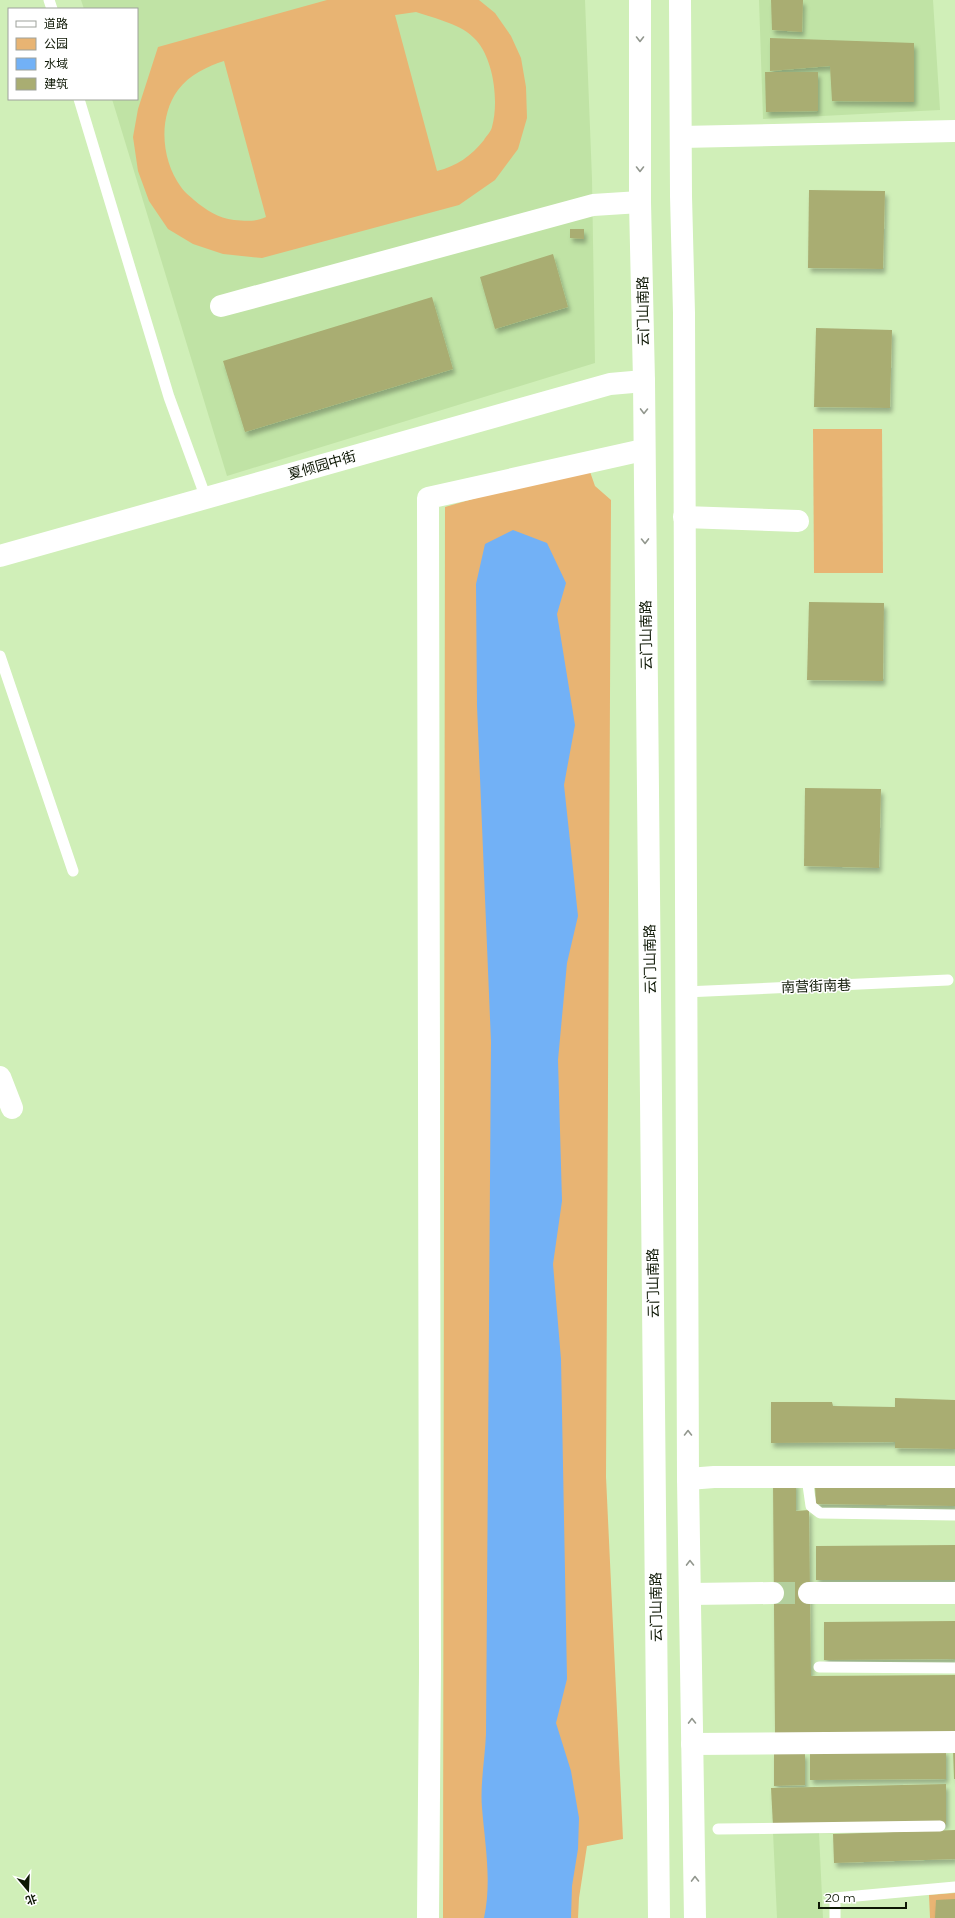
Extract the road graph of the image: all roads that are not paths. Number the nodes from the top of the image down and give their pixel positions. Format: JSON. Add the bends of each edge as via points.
{"nodes":[{"id":1,"x":640,"y":0,"type":"edge"},
{"id":2,"x":680,"y":0,"type":"edge"},
{"id":3,"x":79,"y":100,"type":"edge"},
{"id":4,"x":955,"y":131,"type":"edge"},
{"id":5,"x":681,"y":136,"type":"junction"},
{"id":6,"x":640,"y":202,"type":"junction"},
{"id":7,"x":220,"y":306,"type":"dead end"},
{"id":8,"x":644,"y":381,"type":"junction"},
{"id":9,"x":644,"y":450,"type":"junction"},
{"id":10,"x":206,"y":498,"type":"junction"},
{"id":11,"x":684,"y":517,"type":"junction"},
{"id":12,"x":798,"y":520,"type":"dead end"},
{"id":13,"x":0,"y":556,"type":"edge"},
{"id":14,"x":0,"y":656,"type":"edge"},
{"id":15,"x":73,"y":871,"type":"dead end"},
{"id":16,"x":948,"y":980,"type":"dead end"},
{"id":17,"x":685,"y":992,"type":"junction"},
{"id":18,"x":0,"y":1077,"type":"edge"},
{"id":19,"x":12,"y":1108,"type":"dead end"},
{"id":20,"x":803,"y":1477,"type":"junction"},
{"id":21,"x":955,"y":1477,"type":"edge"},
{"id":22,"x":688,"y":1479,"type":"junction"},
{"id":23,"x":955,"y":1516,"type":"edge"},
{"id":24,"x":773,"y":1593,"type":"tunnel mouth"},
{"id":25,"x":809,"y":1593,"type":"tunnel mouth"},
{"id":26,"x":955,"y":1593,"type":"edge"},
{"id":27,"x":690,"y":1594,"type":"junction"},
{"id":28,"x":819,"y":1667,"type":"dead end"},
{"id":29,"x":955,"y":1668,"type":"edge"},
{"id":30,"x":955,"y":1742,"type":"edge"},
{"id":31,"x":692,"y":1744,"type":"junction"},
{"id":32,"x":940,"y":1826,"type":"dead end"},
{"id":33,"x":718,"y":1830,"type":"dead end"},
{"id":34,"x":955,"y":1887,"type":"edge"},
{"id":35,"x":428,"y":1918,"type":"edge"},
{"id":36,"x":659,"y":1918,"type":"edge"},
{"id":37,"x":696,"y":1918,"type":"edge"},
{"id":38,"x":835,"y":1918,"type":"edge"}],
"edges":[{"from":1,"to":6,"type":"street","name":"云门山南路","one_way":true},
{"from":2,"to":5,"type":"street"},
{"from":3,"to":10,"type":"lane","via":[[169,397]]},
{"from":4,"to":5,"type":"street"},
{"from":5,"to":11,"type":"street"},
{"from":6,"to":7,"type":"street","via":[[593,205]]},
{"from":6,"to":8,"type":"street","name":"云门山南路"},
{"from":8,"to":9,"type":"street","name":"云门山南路","one_way":true},
{"from":8,"to":10,"type":"street","name":"夏倾园中街","via":[[610,384]]},
{"from":9,"to":35,"type":"street","via":[[428,498]]},
{"from":9,"to":36,"type":"street","name":"云门山南路","one_way":true},
{"from":10,"to":13,"type":"street","name":"夏倾园中街"},
{"from":11,"to":12,"type":"street"},
{"from":11,"to":17,"type":"street"},
{"from":14,"to":15,"type":"lane"},
{"from":16,"to":17,"type":"lane","name":"南营街南巷"},
{"from":22,"to":17,"type":"street","one_way":true},
{"from":18,"to":19,"type":"street"},
{"from":20,"to":21,"type":"street"},
{"from":20,"to":22,"type":"street"},
{"from":20,"to":23,"type":"lane","via":[[808,1485],[811,1506],[820,1513]]},
{"from":27,"to":22,"type":"street","one_way":true},
{"from":24,"to":27,"type":"street"},
{"from":25,"to":26,"type":"street"},
{"from":31,"to":27,"type":"street","one_way":true},
{"from":28,"to":29,"type":"lane"},
{"from":30,"to":31,"type":"street"},
{"from":37,"to":31,"type":"street","one_way":true},
{"from":32,"to":33,"type":"lane"},
{"from":34,"to":38,"type":"lane","via":[[835,1898]]}]}
